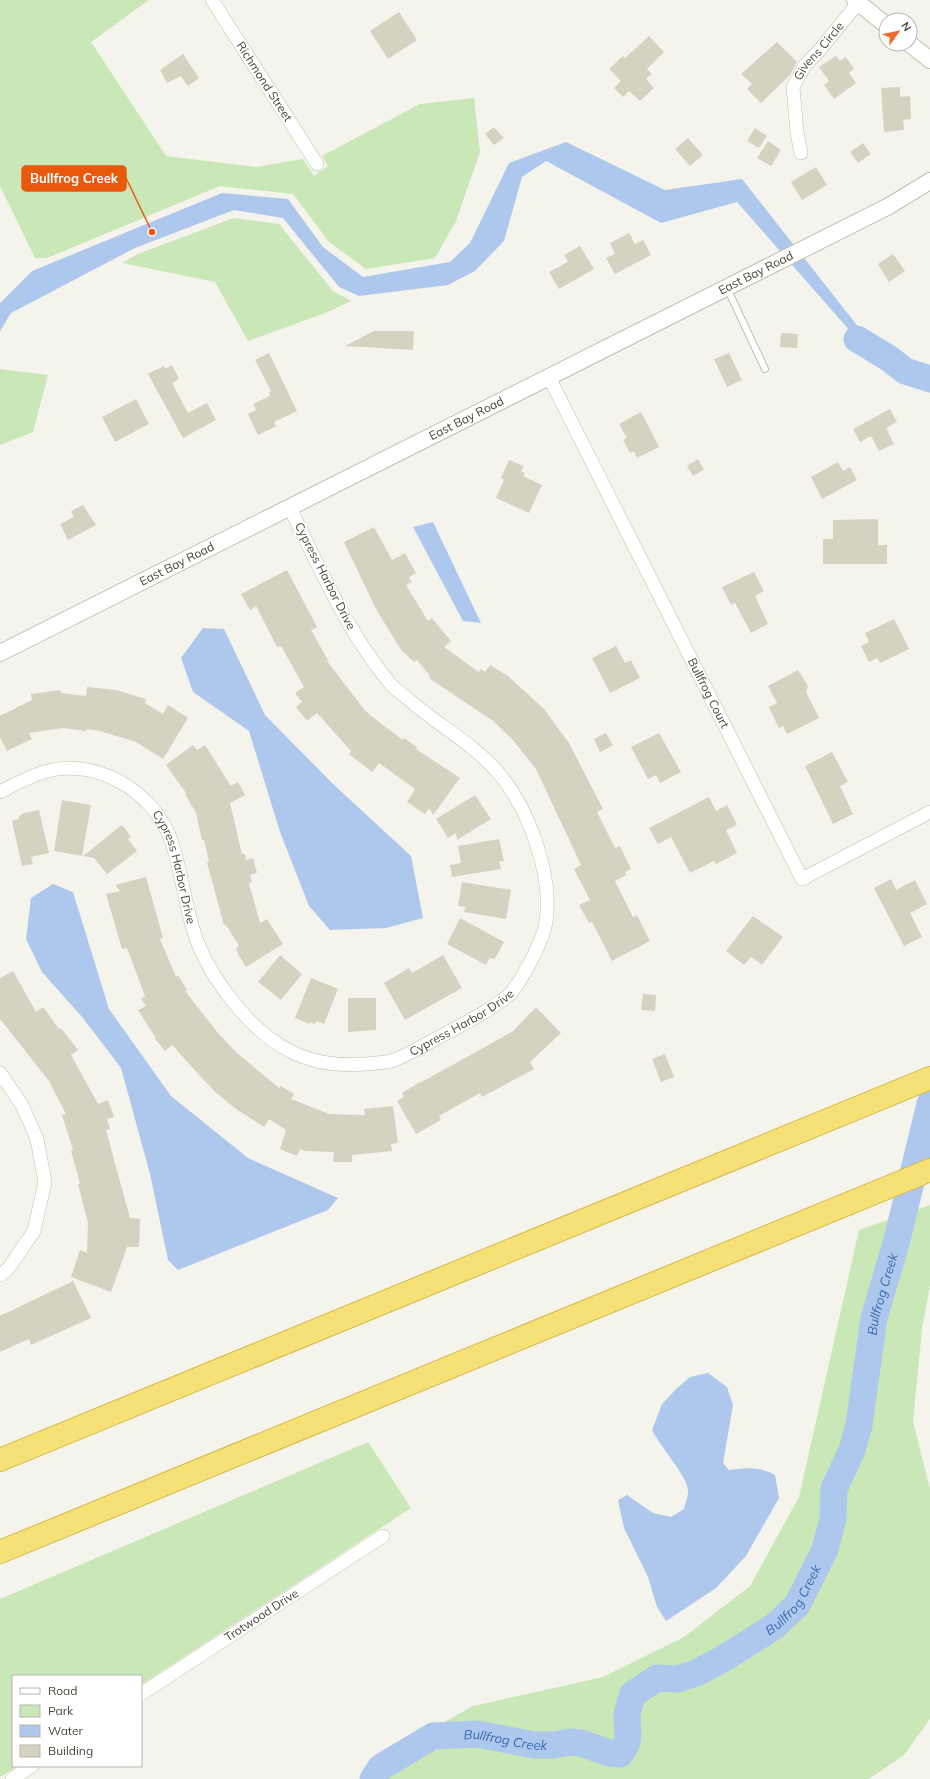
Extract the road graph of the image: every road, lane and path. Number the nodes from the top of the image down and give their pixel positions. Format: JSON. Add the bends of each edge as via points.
{"nodes":[{"id":1,"x":212,"y":0,"type":"edge"},
{"id":2,"x":857,"y":1,"type":"edge"},
{"id":3,"x":878,"y":18,"type":"edge"},
{"id":4,"x":918,"y":50,"type":"edge"},
{"id":5,"x":930,"y":60,"type":"edge"},
{"id":6,"x":800,"y":153,"type":"dead end"},
{"id":7,"x":317,"y":164,"type":"dead end"},
{"id":8,"x":930,"y":181,"type":"edge"},
{"id":9,"x":727,"y":288,"type":"junction"},
{"id":10,"x":764,"y":369,"type":"dead end"},
{"id":11,"x":549,"y":377,"type":"junction"},
{"id":12,"x":290,"y":508,"type":"junction"},
{"id":13,"x":0,"y":653,"type":"edge"},
{"id":14,"x":0,"y":792,"type":"edge"},
{"id":15,"x":930,"y":812,"type":"edge"},
{"id":16,"x":0,"y":1074,"type":"edge"},
{"id":17,"x":930,"y":1078,"type":"edge"},
{"id":18,"x":930,"y":1170,"type":"edge"},
{"id":19,"x":0,"y":1275,"type":"edge"},
{"id":20,"x":0,"y":1460,"type":"edge"},
{"id":21,"x":383,"y":1536,"type":"dead end"},
{"id":22,"x":0,"y":1552,"type":"edge"},
{"id":23,"x":142,"y":1693,"type":"edge"},
{"id":24,"x":30,"y":1767,"type":"edge"},
{"id":25,"x":12,"y":1779,"type":"edge"}],
"edges":[{"from":1,"to":7,"type":"street","name":"Richmond Street"},
{"from":2,"to":3,"type":"street"},
{"from":2,"to":6,"type":"street","name":"Givens Circle","via":[[805,65],[793,87]]},
{"from":4,"to":5,"type":"street"},
{"from":8,"to":9,"type":"street","name":"East Bay Road","via":[[889,206]]},
{"from":9,"to":10,"type":"lane"},
{"from":9,"to":11,"type":"street","name":"East Bay Road"},
{"from":11,"to":12,"type":"street","name":"East Bay Road"},
{"from":11,"to":15,"type":"street","name":"Bullfrog Court","via":[[802,879]]},
{"from":12,"to":13,"type":"street","name":"East Bay Road"},
{"from":12,"to":14,"type":"street","name":"Cypress Harbor Drive","via":[[353,632],[389,684],[471,747],[500,776],[515,797],[529,825],[548,895],[546,923],[538,946],[508,995],[485,1011],[389,1062],[356,1065],[327,1063],[299,1055],[286,1049],[259,1028],[234,1004],[206,962],[194,930],[170,837],[157,814],[143,798],[119,781],[80,769],[43,772]]},
{"from":16,"to":19,"type":"street","via":[[22,1105],[37,1139],[45,1182],[34,1231],[8,1269]]},
{"from":17,"to":20,"type":"highway"},
{"from":18,"to":22,"type":"highway"},
{"from":21,"to":23,"type":"street","name":"Trotwood Drive"},
{"from":24,"to":25,"type":"street"}]}
